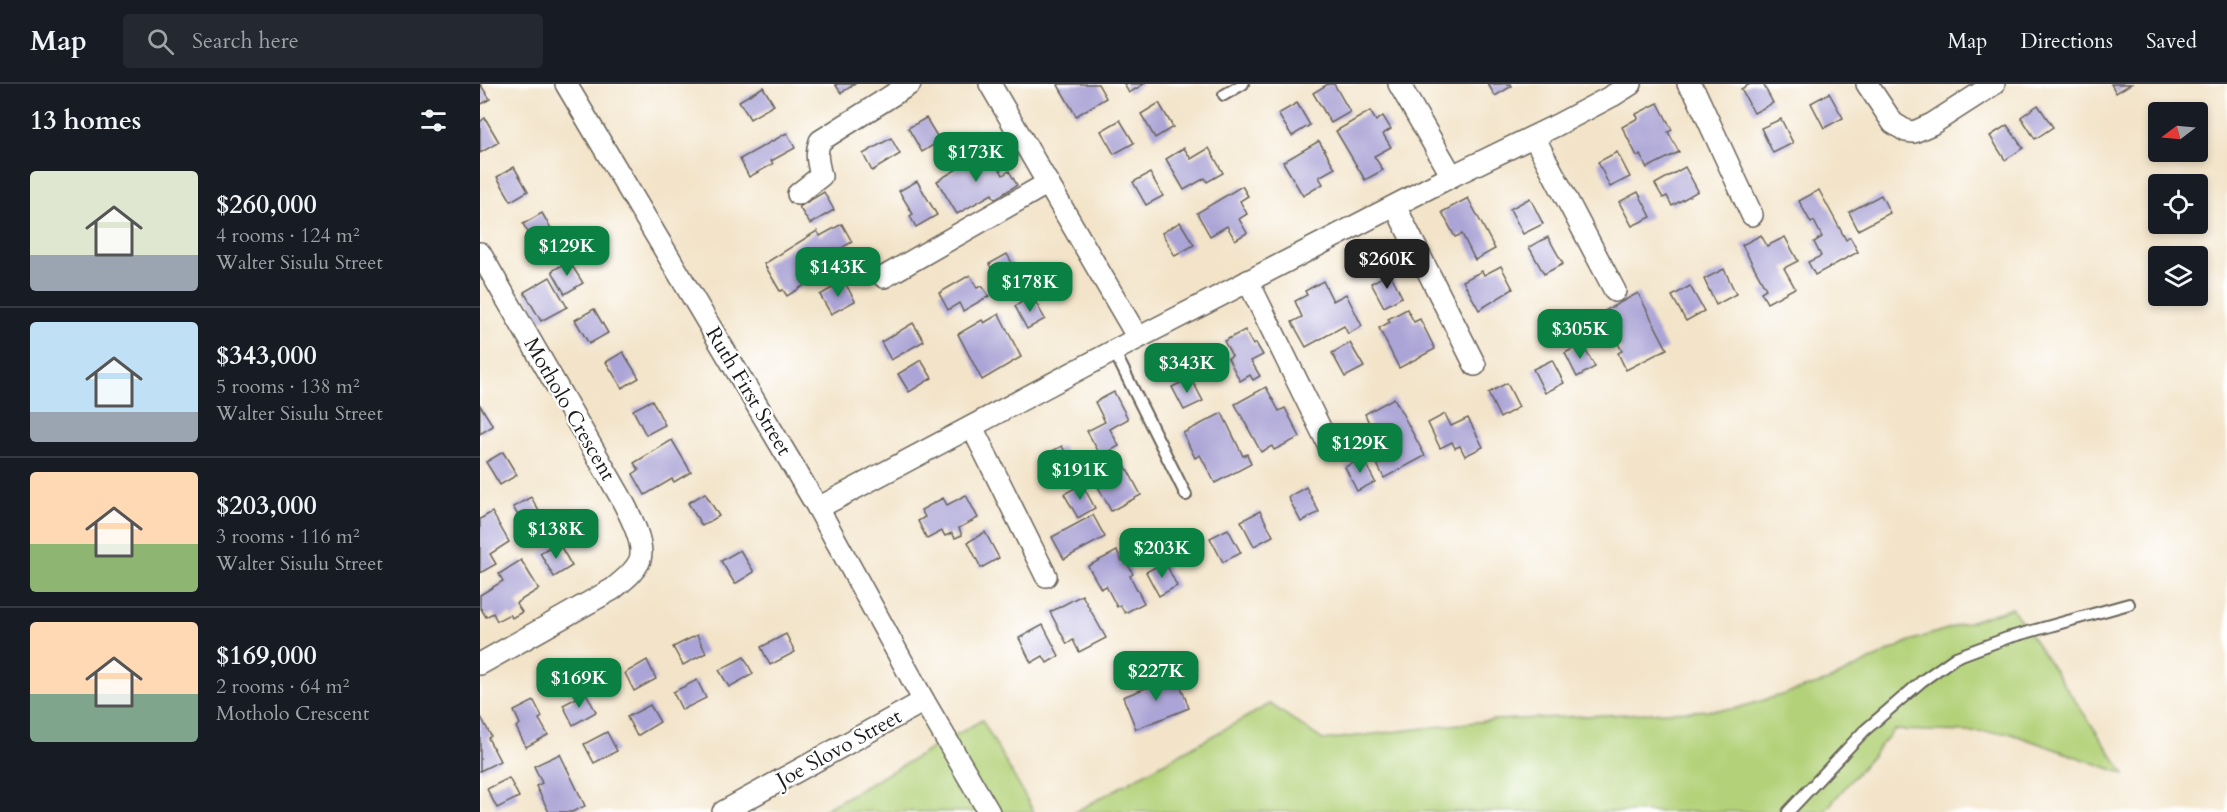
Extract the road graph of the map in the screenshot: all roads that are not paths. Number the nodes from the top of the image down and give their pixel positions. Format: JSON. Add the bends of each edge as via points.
{"nodes":[{"id":1,"x":566,"y":84,"type":"edge"},
{"id":2,"x":910,"y":84,"type":"edge"},
{"id":3,"x":990,"y":84,"type":"edge"},
{"id":4,"x":1243,"y":84,"type":"edge"},
{"id":5,"x":1399,"y":84,"type":"edge"},
{"id":6,"x":1631,"y":84,"type":"edge"},
{"id":7,"x":1688,"y":84,"type":"edge"},
{"id":8,"x":1867,"y":84,"type":"edge"},
{"id":9,"x":1994,"y":84,"type":"edge"},
{"id":10,"x":1609,"y":90,"type":"edge"},
{"id":11,"x":1224,"y":95,"type":"dead end"},
{"id":12,"x":1534,"y":137,"type":"junction"},
{"id":13,"x":1452,"y":176,"type":"junction"},
{"id":14,"x":1048,"y":183,"type":"junction"},
{"id":15,"x":798,"y":194,"type":"dead end"},
{"id":16,"x":1395,"y":206,"type":"junction"},
{"id":17,"x":1752,"y":215,"type":"dead end"},
{"id":18,"x":480,"y":252,"type":"edge"},
{"id":19,"x":884,"y":278,"type":"dead end"},
{"id":20,"x":1248,"y":281,"type":"junction"},
{"id":21,"x":1615,"y":291,"type":"dead end"},
{"id":22,"x":1138,"y":338,"type":"junction"},
{"id":23,"x":1114,"y":351,"type":"junction"},
{"id":24,"x":1475,"y":365,"type":"dead end"},
{"id":25,"x":972,"y":427,"type":"junction"},
{"id":26,"x":1328,"y":444,"type":"dead end"},
{"id":27,"x":1186,"y":495,"type":"dead end"},
{"id":28,"x":818,"y":508,"type":"junction"},
{"id":29,"x":1046,"y":576,"type":"dead end"},
{"id":30,"x":2129,"y":604,"type":"dead end"},
{"id":31,"x":480,"y":664,"type":"edge"},
{"id":32,"x":924,"y":701,"type":"junction"},
{"id":33,"x":723,"y":812,"type":"edge"},
{"id":34,"x":989,"y":812,"type":"edge"},
{"id":35,"x":1788,"y":812,"type":"edge"}],
"edges":[{"from":1,"to":28,"type":"street","name":"Ruth First Street"},
{"from":2,"to":15,"type":"street","via":[[820,141],[817,160],[821,176]]},
{"from":3,"to":14,"type":"street"},
{"from":4,"to":11,"type":"lane"},
{"from":5,"to":13,"type":"street"},
{"from":6,"to":10,"type":"street"},
{"from":7,"to":17,"type":"street"},
{"from":8,"to":9,"type":"street","via":[[1893,123],[1914,132]]},
{"from":10,"to":12,"type":"street"},
{"from":12,"to":13,"type":"street"},
{"from":12,"to":21,"type":"street"},
{"from":13,"to":16,"type":"street"},
{"from":14,"to":19,"type":"street"},
{"from":14,"to":22,"type":"street"},
{"from":16,"to":20,"type":"street"},
{"from":16,"to":24,"type":"street"},
{"from":18,"to":31,"type":"street","name":"Motholo Crescent","via":[[633,521],[640,560],[613,589]]},
{"from":20,"to":22,"type":"street"},
{"from":20,"to":26,"type":"street"},
{"from":22,"to":23,"type":"street"},
{"from":23,"to":25,"type":"street"},
{"from":23,"to":27,"type":"lane"},
{"from":25,"to":28,"type":"street"},
{"from":25,"to":29,"type":"street"},
{"from":28,"to":32,"type":"street","name":"Ruth First Street"},
{"from":30,"to":35,"type":"lane","via":[[2007,638],[1956,657],[1864,731]]},
{"from":32,"to":33,"type":"street","name":"Joe Slovo Street"},
{"from":32,"to":34,"type":"street","name":"Ruth First Street"}]}
